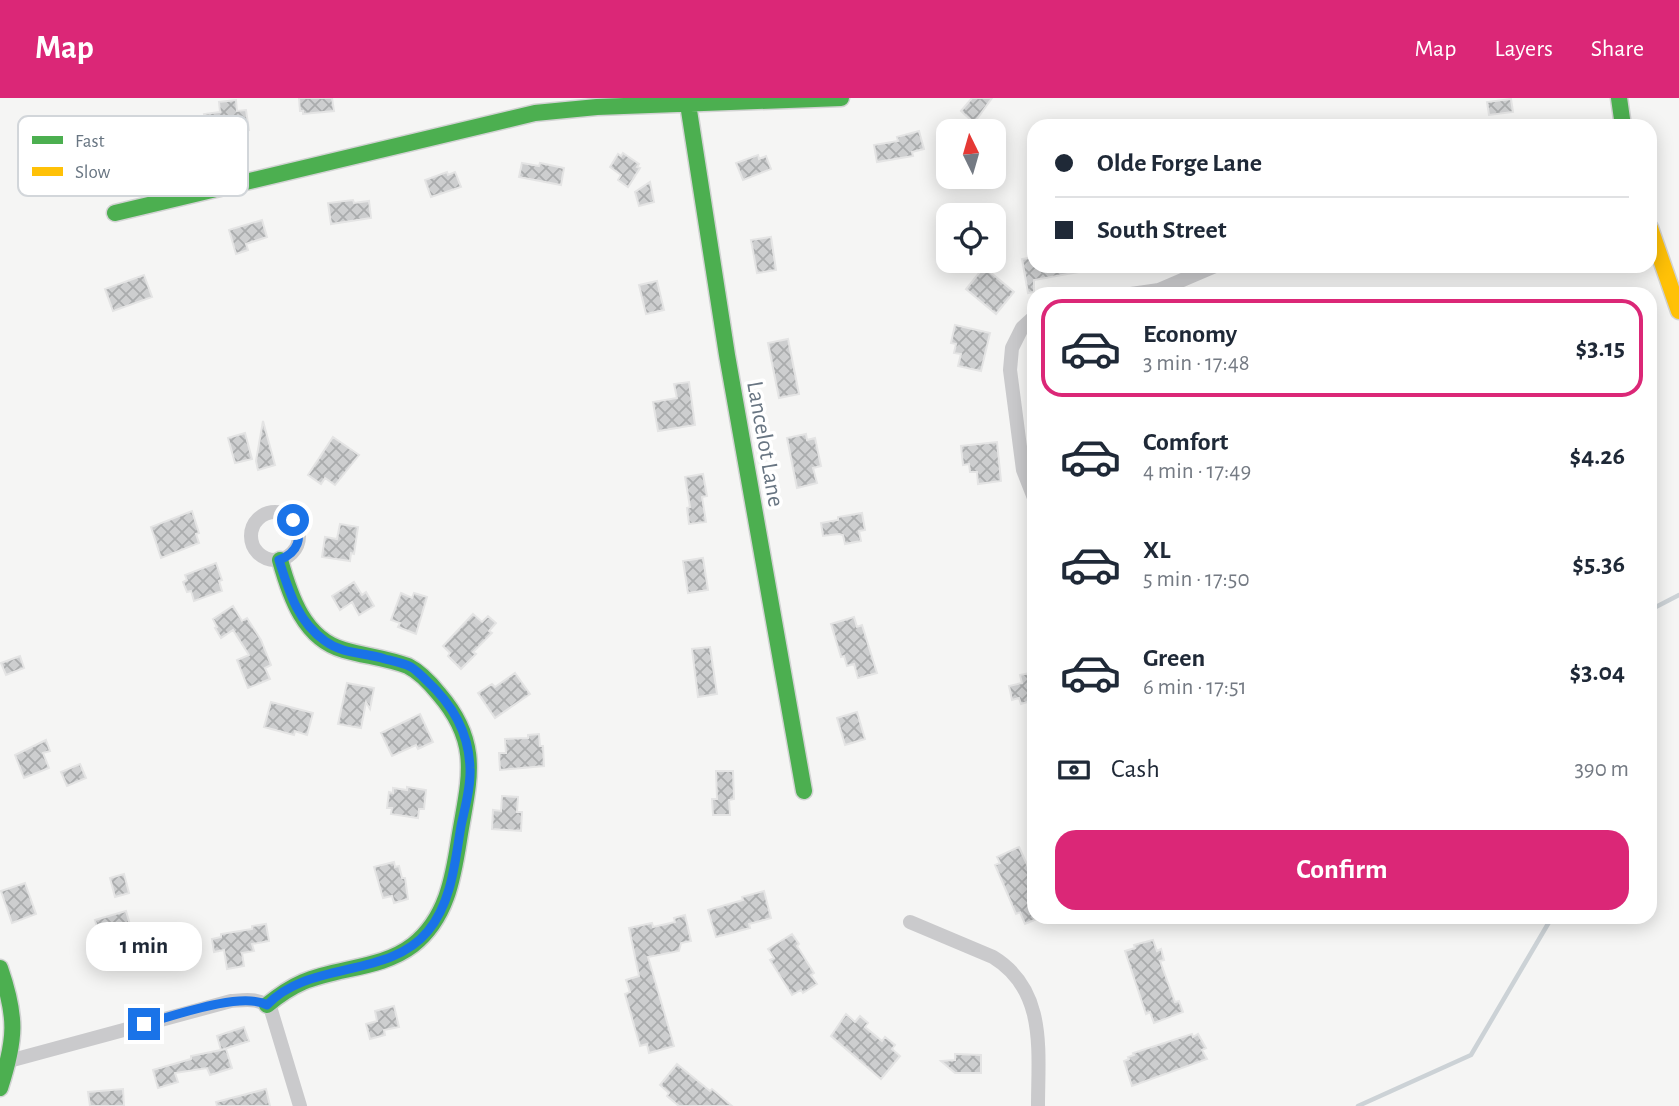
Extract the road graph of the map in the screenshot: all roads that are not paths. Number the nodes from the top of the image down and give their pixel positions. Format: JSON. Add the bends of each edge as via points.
{"nodes":[{"id":1,"x":841,"y":98,"type":"edge"},
{"id":2,"x":1619,"y":98,"type":"edge"},
{"id":3,"x":688,"y":104,"type":"junction"},
{"id":4,"x":1622,"y":119,"type":"edge"},
{"id":5,"x":248,"y":181,"type":"edge"},
{"id":6,"x":186,"y":196,"type":"edge"},
{"id":7,"x":115,"y":213,"type":"dead end"},
{"id":8,"x":1657,"y":248,"type":"edge"},
{"id":9,"x":1200,"y":273,"type":"edge"},
{"id":10,"x":1170,"y":287,"type":"edge"},
{"id":11,"x":1679,"y":311,"type":"edge"},
{"id":12,"x":1027,"y":323,"type":"edge"},
{"id":13,"x":1027,"y":480,"type":"edge"},
{"id":14,"x":279,"y":560,"type":"dead end"},
{"id":15,"x":804,"y":791,"type":"dead end"},
{"id":16,"x":910,"y":922,"type":"dead end"},
{"id":17,"x":0,"y":968,"type":"edge"},
{"id":18,"x":267,"y":1005,"type":"junction"},
{"id":19,"x":9,"y":1061,"type":"junction"},
{"id":20,"x":0,"y":1088,"type":"edge"},
{"id":21,"x":300,"y":1106,"type":"edge"},
{"id":22,"x":1038,"y":1106,"type":"edge"}],
"edges":[{"from":1,"to":3,"type":"street"},
{"from":2,"to":4,"type":"street"},
{"from":3,"to":5,"type":"street","via":[[535,113]]},
{"from":3,"to":15,"type":"street","name":"Lancelot Lane"},
{"from":6,"to":7,"type":"street"},
{"from":8,"to":11,"type":"street"},
{"from":9,"to":10,"type":"street"},
{"from":12,"to":13,"type":"street","via":[[1012,348],[1010,370]]},
{"from":14,"to":18,"type":"street","via":[[301,618],[327,643],[347,653],[382,657],[412,668],[439,692],[457,717],[468,745],[470,771],[453,876],[429,930],[413,946],[311,979],[284,990]]},
{"from":16,"to":22,"type":"street","via":[[1003,962],[1018,979],[1037,1020]]},
{"from":17,"to":19,"type":"street","via":[[15,1015]]},
{"from":18,"to":19,"type":"street","via":[[252,1000],[231,1002]]},
{"from":18,"to":21,"type":"street"},
{"from":19,"to":20,"type":"street"}]}
